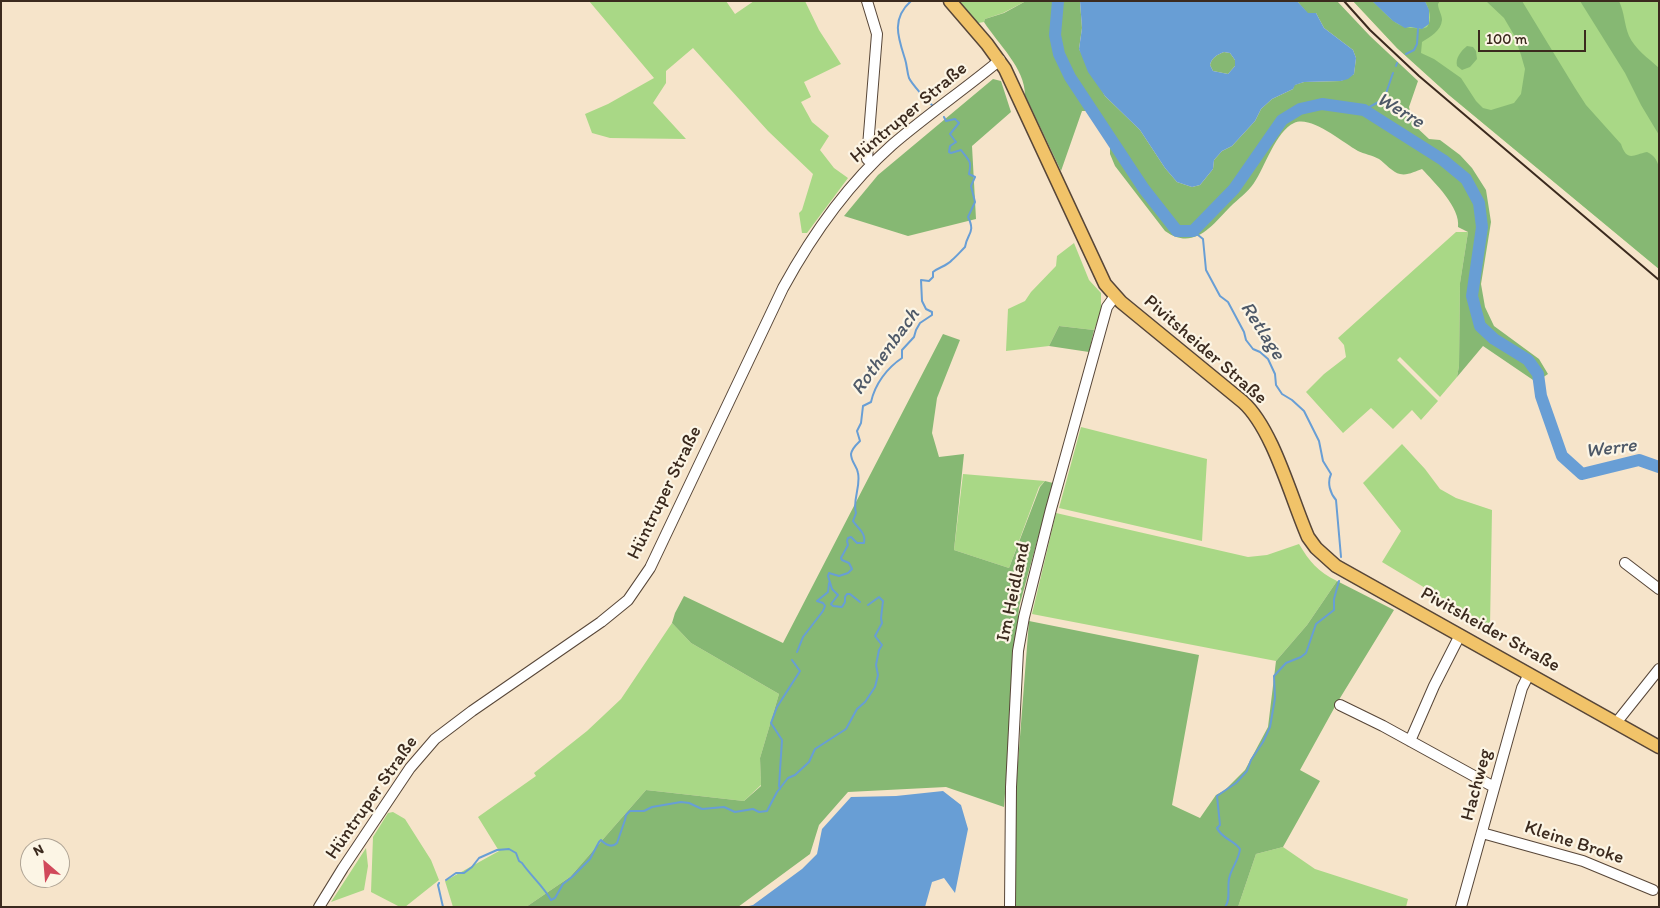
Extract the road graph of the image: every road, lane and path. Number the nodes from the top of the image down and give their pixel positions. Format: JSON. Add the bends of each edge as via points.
{"nodes":[{"id":1,"x":867,"y":1,"type":"edge"},
{"id":2,"x":950,"y":1,"type":"edge"},
{"id":3,"x":1000,"y":60,"type":"junction"},
{"id":4,"x":873,"y":163,"type":"junction"},
{"id":5,"x":1115,"y":296,"type":"junction"},
{"id":6,"x":1625,"y":563,"type":"dead end"},
{"id":7,"x":1659,"y":589,"type":"edge"},
{"id":8,"x":1460,"y":635,"type":"junction"},
{"id":9,"x":1659,"y":669,"type":"edge"},
{"id":10,"x":1529,"y":674,"type":"junction"},
{"id":11,"x":1340,"y":705,"type":"dead end"},
{"id":12,"x":1616,"y":722,"type":"junction"},
{"id":13,"x":1410,"y":741,"type":"junction"},
{"id":14,"x":1659,"y":747,"type":"edge"},
{"id":15,"x":1494,"y":787,"type":"junction"},
{"id":16,"x":1482,"y":833,"type":"junction"},
{"id":17,"x":1653,"y":890,"type":"dead end"},
{"id":18,"x":319,"y":907,"type":"edge"},
{"id":19,"x":1010,"y":907,"type":"edge"},
{"id":20,"x":1461,"y":907,"type":"edge"}],
"edges":[{"from":1,"to":4,"type":"street","via":[[877,34],[868,160]]},
{"from":2,"to":3,"type":"main road","name":"Pivitsheider Straße"},
{"from":3,"to":4,"type":"street","name":"Hüntruper Straße"},
{"from":3,"to":5,"type":"main road","name":"Pivitsheider Straße","via":[[1097,270]]},
{"from":4,"to":18,"type":"street","name":"Hüntruper Straße","via":[[828,215],[792,271],[650,568],[628,600],[435,739],[410,768]]},
{"from":5,"to":8,"type":"main road","name":"Pivitsheider Straße","via":[[1257,417],[1308,537],[1316,548],[1336,566]]},
{"from":5,"to":19,"type":"street","name":"Im Heidland","via":[[1107,307],[1051,509],[1018,651],[1011,788]]},
{"from":6,"to":7,"type":"street"},
{"from":8,"to":10,"type":"main road","name":"Pivitsheider Straße"},
{"from":8,"to":13,"type":"street"},
{"from":9,"to":12,"type":"street"},
{"from":10,"to":12,"type":"main road","name":"Pivitsheider Straße"},
{"from":10,"to":15,"type":"street","name":"Hachweg","via":[[1522,688]]},
{"from":11,"to":13,"type":"street"},
{"from":12,"to":14,"type":"main road","name":"Pivitsheider Straße"},
{"from":13,"to":15,"type":"street"},
{"from":15,"to":16,"type":"street","name":"Hachweg"},
{"from":16,"to":17,"type":"street","name":"Kleine Broke","via":[[1583,861]]},
{"from":16,"to":20,"type":"street","name":"Hachweg"}]}
